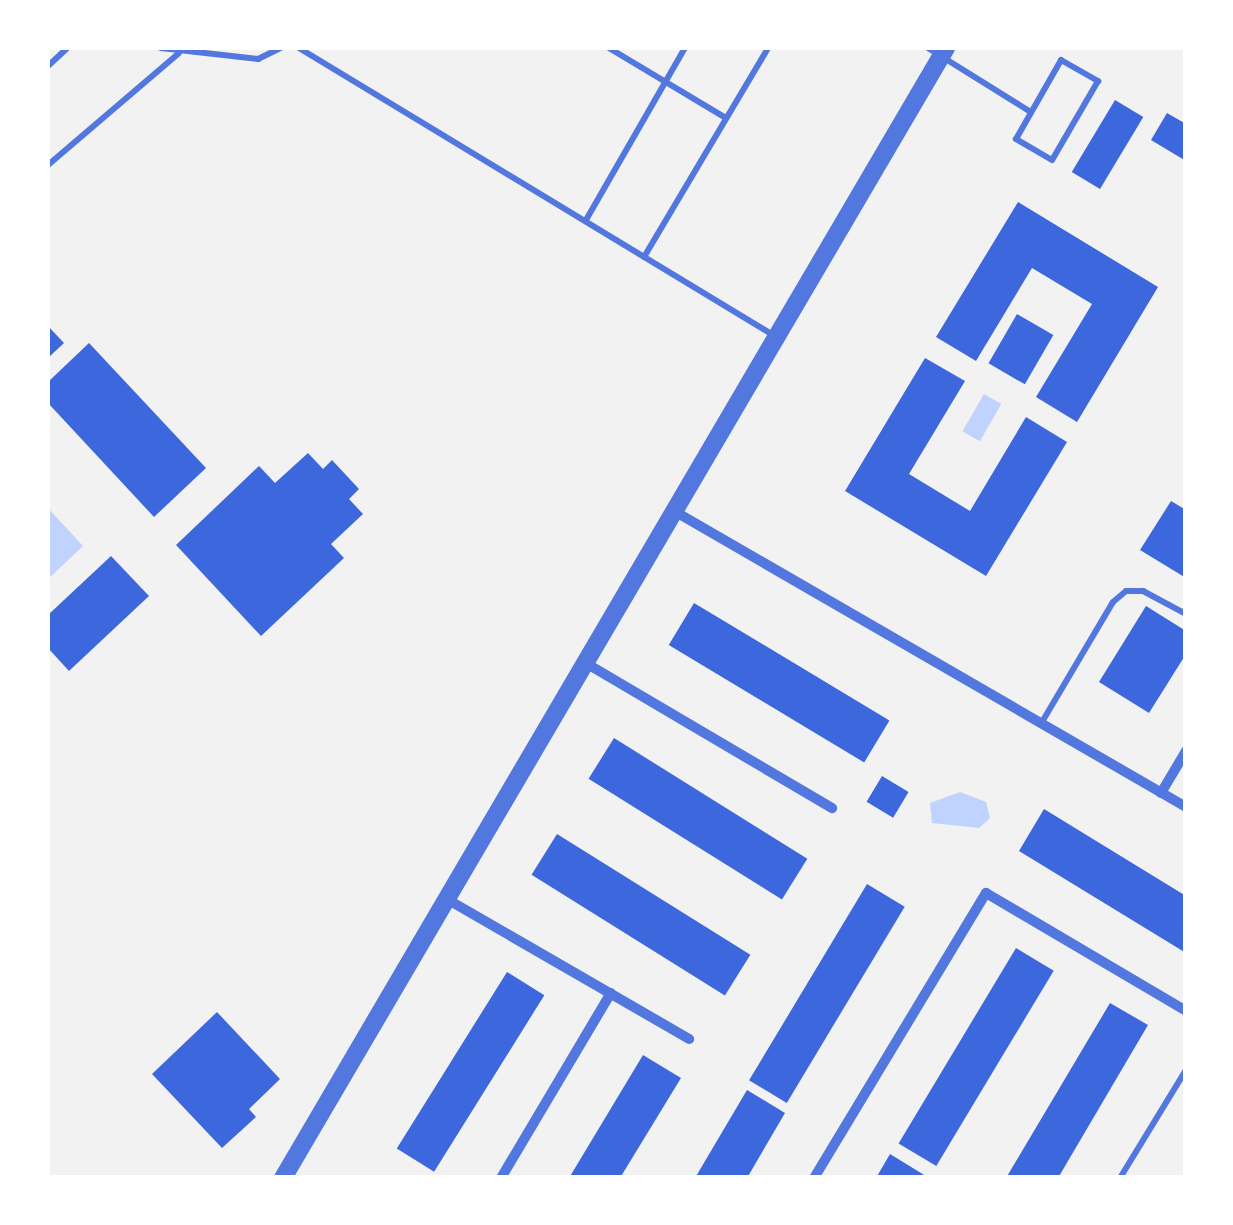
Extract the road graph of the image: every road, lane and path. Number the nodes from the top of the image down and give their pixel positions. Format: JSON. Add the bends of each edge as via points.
{"nodes":[{"id":1,"x":66,"y":48,"type":"edge"},
{"id":2,"x":162,"y":48,"type":"edge"},
{"id":3,"x":280,"y":48,"type":"edge"},
{"id":4,"x":299,"y":48,"type":"edge"},
{"id":5,"x":609,"y":48,"type":"edge"},
{"id":6,"x":686,"y":48,"type":"edge"},
{"id":7,"x":768,"y":48,"type":"edge"},
{"id":8,"x":939,"y":50,"type":"edge"},
{"id":9,"x":179,"y":53,"type":"junction"},
{"id":10,"x":48,"y":66,"type":"edge"},
{"id":11,"x":666,"y":81,"type":"junction"},
{"id":12,"x":1031,"y":112,"type":"junction"},
{"id":13,"x":726,"y":118,"type":"junction"},
{"id":14,"x":48,"y":165,"type":"edge"},
{"id":15,"x":586,"y":220,"type":"junction"},
{"id":16,"x":644,"y":257,"type":"junction"},
{"id":17,"x":774,"y":335,"type":"junction"},
{"id":18,"x":673,"y":510,"type":"junction"},
{"id":19,"x":1186,"y":614,"type":"edge"},
{"id":20,"x":583,"y":661,"type":"junction"},
{"id":21,"x":1042,"y":722,"type":"junction"},
{"id":22,"x":1186,"y":752,"type":"edge"},
{"id":23,"x":1160,"y":792,"type":"junction"},
{"id":24,"x":1186,"y":807,"type":"edge"},
{"id":25,"x":832,"y":808,"type":"dead end"},
{"id":26,"x":444,"y":897,"type":"junction"},
{"id":27,"x":611,"y":992,"type":"junction"},
{"id":28,"x":1186,"y":1010,"type":"edge"},
{"id":29,"x":689,"y":1039,"type":"dead end"},
{"id":30,"x":1186,"y":1070,"type":"edge"},
{"id":31,"x":283,"y":1178,"type":"edge"},
{"id":32,"x":501,"y":1178,"type":"edge"},
{"id":33,"x":814,"y":1178,"type":"edge"},
{"id":34,"x":1120,"y":1178,"type":"edge"}],
"edges":[{"from":1,"to":10,"type":"lane"},
{"from":2,"to":9,"type":"lane"},
{"from":3,"to":9,"type":"lane","via":[[258,58]]},
{"from":4,"to":15,"type":"lane"},
{"from":5,"to":11,"type":"lane"},
{"from":6,"to":11,"type":"lane"},
{"from":7,"to":13,"type":"lane"},
{"from":8,"to":12,"type":"lane"},
{"from":8,"to":17,"type":"street"},
{"from":9,"to":14,"type":"lane"},
{"from":11,"to":13,"type":"lane"},
{"from":11,"to":15,"type":"lane"},
{"from":12,"to":12,"type":"lane","via":[[1061,60],[1098,81],[1052,160],[1016,139]]},
{"from":13,"to":16,"type":"lane"},
{"from":15,"to":16,"type":"lane"},
{"from":16,"to":17,"type":"lane"},
{"from":17,"to":18,"type":"street"},
{"from":18,"to":20,"type":"street"},
{"from":18,"to":21,"type":"street"},
{"from":19,"to":21,"type":"lane","via":[[1142,591],[1112,602]]},
{"from":20,"to":25,"type":"street"},
{"from":20,"to":26,"type":"street"},
{"from":21,"to":23,"type":"street"},
{"from":22,"to":23,"type":"street"},
{"from":23,"to":24,"type":"street"},
{"from":26,"to":27,"type":"street"},
{"from":26,"to":31,"type":"street"},
{"from":27,"to":29,"type":"street"},
{"from":27,"to":32,"type":"street"},
{"from":28,"to":33,"type":"street","via":[[986,893]]},
{"from":30,"to":34,"type":"lane"}]}
